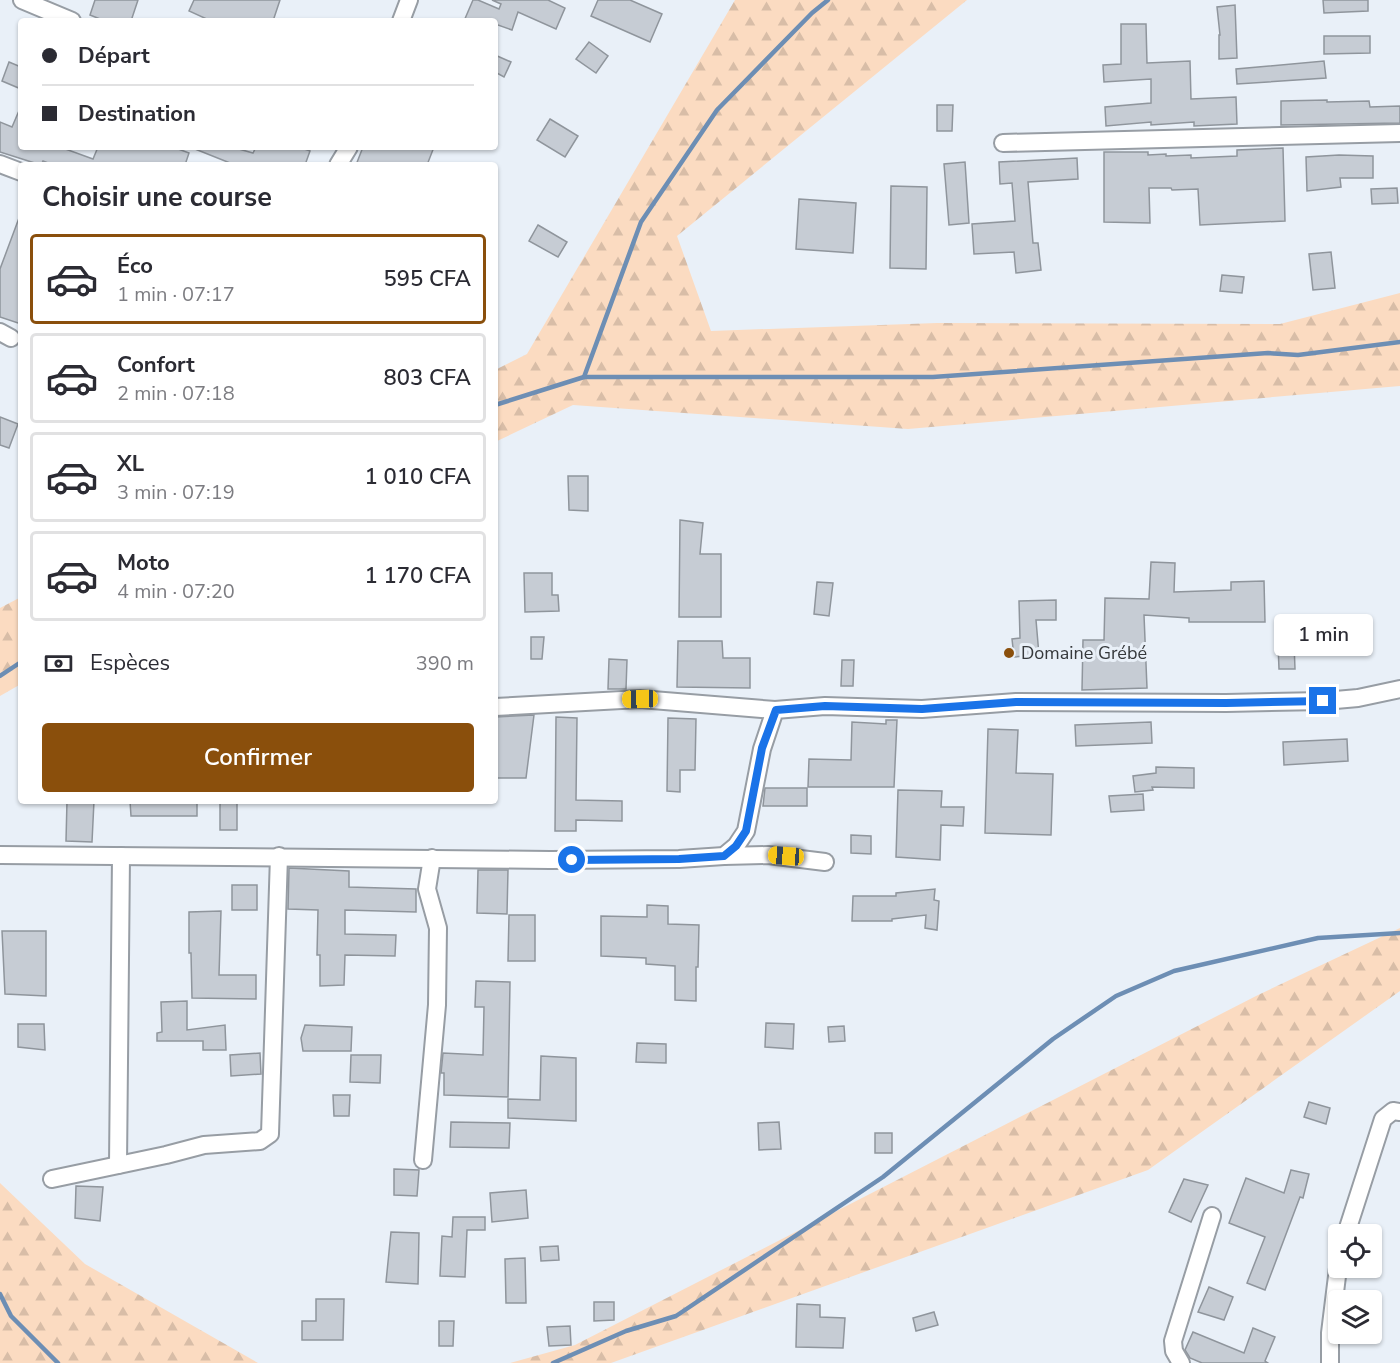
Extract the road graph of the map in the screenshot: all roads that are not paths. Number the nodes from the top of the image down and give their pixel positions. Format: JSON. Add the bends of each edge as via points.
{"nodes":[{"id":1,"x":22,"y":0,"type":"edge"},
{"id":2,"x":409,"y":0,"type":"edge"},
{"id":3,"x":65,"y":18,"type":"edge"},
{"id":4,"x":401,"y":18,"type":"edge"},
{"id":5,"x":1400,"y":133,"type":"edge"},
{"id":6,"x":1004,"y":143,"type":"dead end"},
{"id":7,"x":0,"y":164,"type":"edge"},
{"id":8,"x":18,"y":171,"type":"edge"},
{"id":9,"x":1400,"y":689,"type":"edge"},
{"id":10,"x":498,"y":707,"type":"edge"},
{"id":11,"x":776,"y":710,"type":"junction"},
{"id":12,"x":0,"y":855,"type":"edge"},
{"id":13,"x":122,"y":856,"type":"junction"},
{"id":14,"x":279,"y":856,"type":"junction"},
{"id":15,"x":724,"y":856,"type":"junction"},
{"id":16,"x":432,"y":858,"type":"junction"},
{"id":17,"x":825,"y":862,"type":"dead end"},
{"id":18,"x":1400,"y":1112,"type":"edge"},
{"id":19,"x":423,"y":1160,"type":"dead end"},
{"id":20,"x":118,"y":1165,"type":"junction"},
{"id":21,"x":52,"y":1179,"type":"dead end"},
{"id":22,"x":1212,"y":1216,"type":"dead end"},
{"id":23,"x":1349,"y":1224,"type":"edge"},
{"id":24,"x":1337,"y":1278,"type":"edge"},
{"id":25,"x":1181,"y":1363,"type":"edge"},
{"id":26,"x":1330,"y":1363,"type":"edge"}],
"edges":[{"from":1,"to":3,"type":"street"},
{"from":2,"to":4,"type":"street"},
{"from":5,"to":6,"type":"street"},
{"from":7,"to":8,"type":"street"},
{"from":9,"to":11,"type":"street","via":[[1323,701],[1016,702],[922,709],[825,706]]},
{"from":10,"to":11,"type":"street","via":[[640,699]]},
{"from":11,"to":15,"type":"street","via":[[762,748],[746,831]]},
{"from":12,"to":13,"type":"street"},
{"from":13,"to":14,"type":"street"},
{"from":13,"to":20,"type":"street"},
{"from":14,"to":16,"type":"street"},
{"from":14,"to":20,"type":"street","via":[[270,1134],[260,1141],[204,1145]]},
{"from":15,"to":16,"type":"street"},
{"from":15,"to":17,"type":"street","via":[[768,855]]},
{"from":16,"to":19,"type":"street","via":[[427,890],[438,928],[437,1005]]},
{"from":18,"to":23,"type":"street","via":[[1393,1111],[1383,1119]]},
{"from":20,"to":21,"type":"street"},
{"from":22,"to":25,"type":"street","via":[[1173,1341]]},
{"from":24,"to":26,"type":"street"}]}
